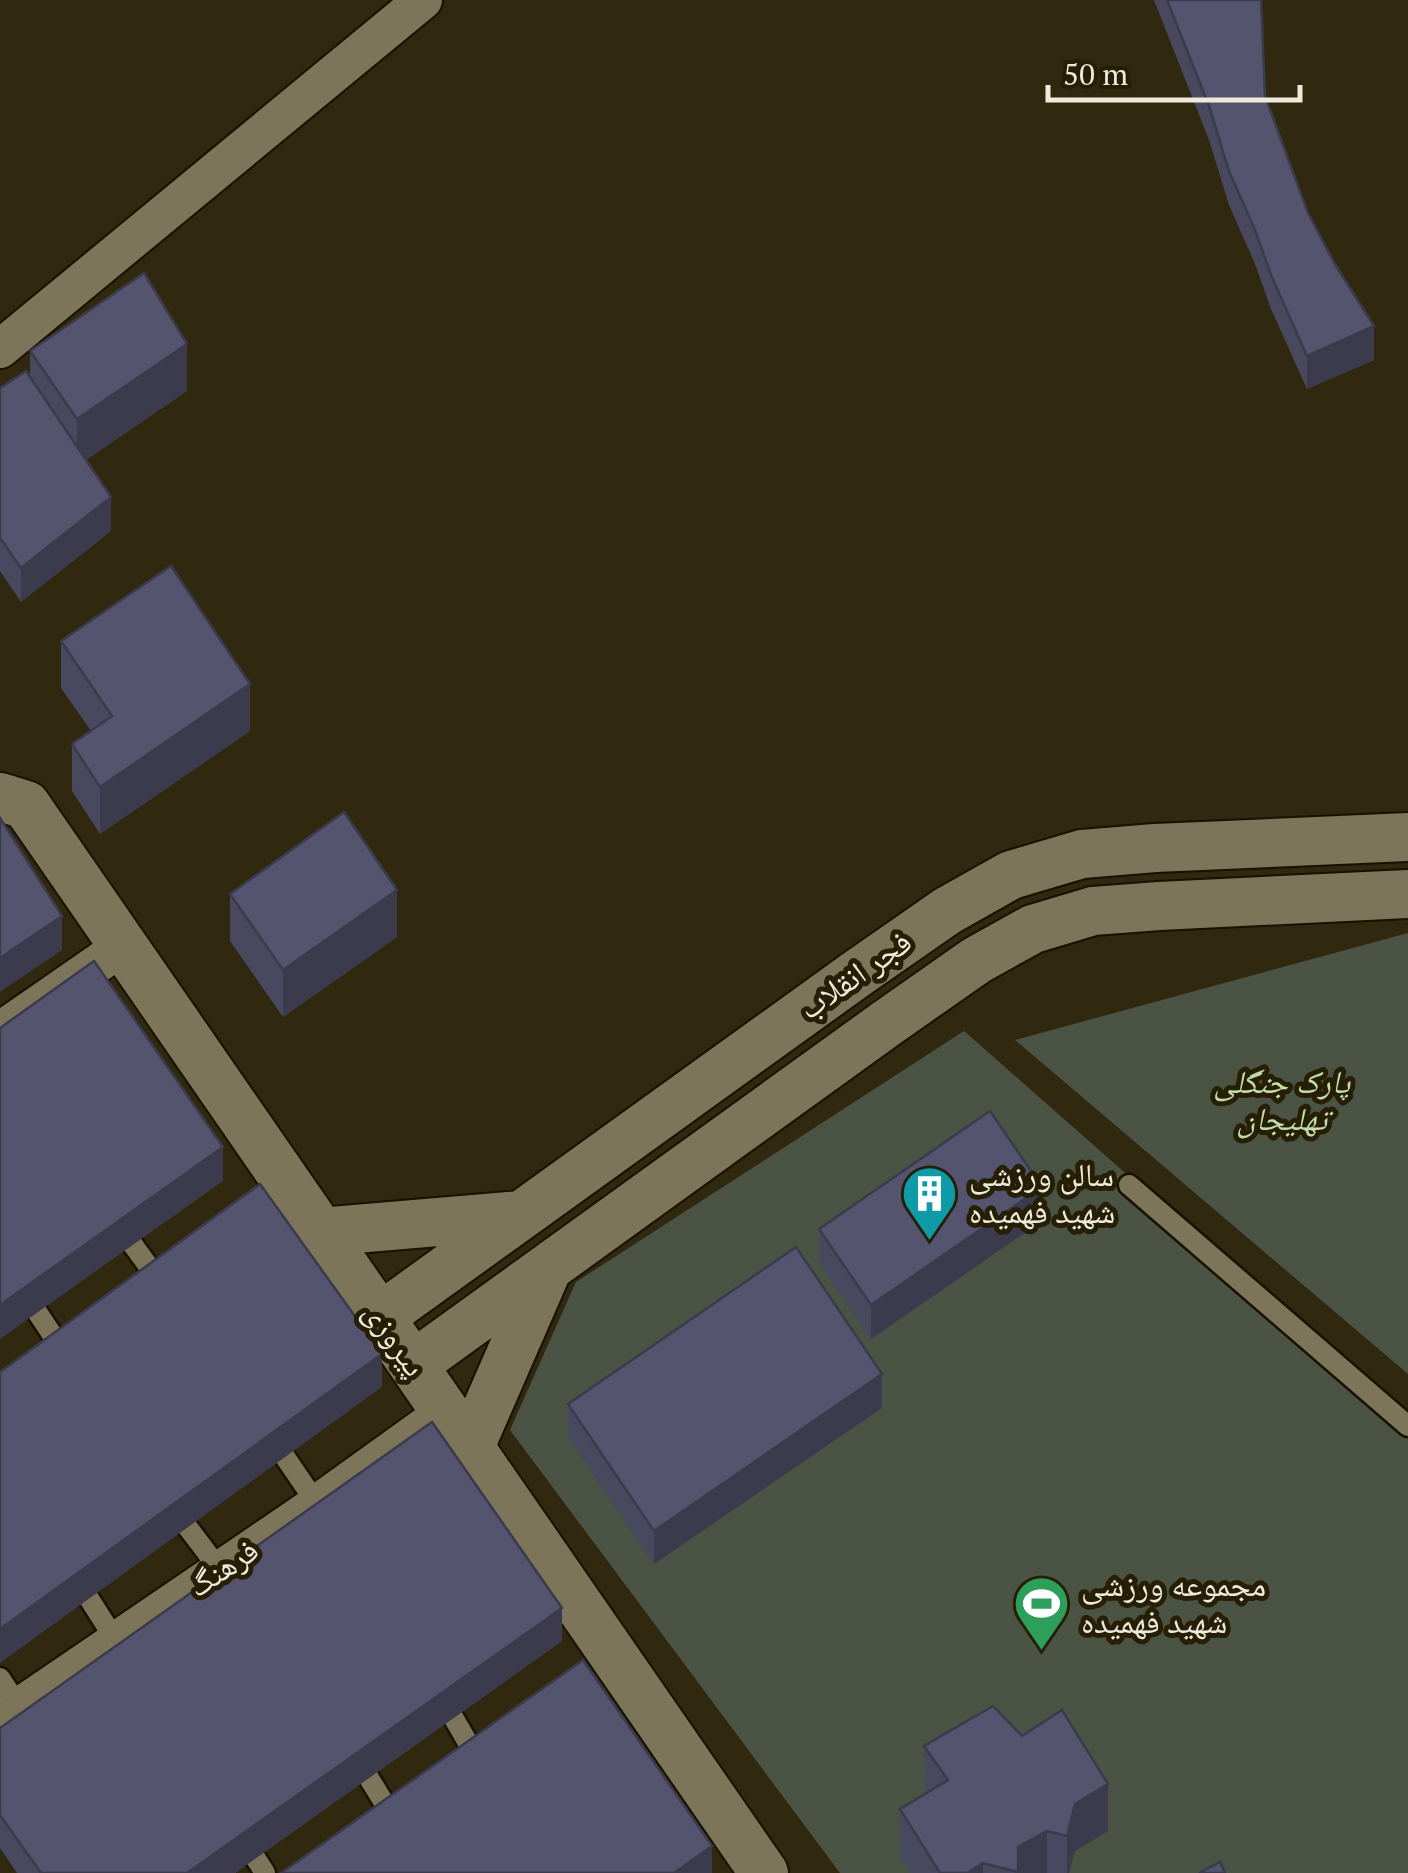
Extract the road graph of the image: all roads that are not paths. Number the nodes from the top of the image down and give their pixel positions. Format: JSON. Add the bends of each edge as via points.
{"nodes":[{"id":1,"x":422,"y":0,"type":"edge"},
{"id":2,"x":0,"y":348,"type":"edge"},
{"id":3,"x":13,"y":801,"type":"edge"},
{"id":4,"x":1408,"y":836,"type":"edge"},
{"id":5,"x":1408,"y":894,"type":"edge"},
{"id":6,"x":123,"y":946,"type":"junction"},
{"id":7,"x":0,"y":1032,"type":"edge"},
{"id":8,"x":1129,"y":1185,"type":"dead end"},
{"id":9,"x":103,"y":1202,"type":"edge"},
{"id":10,"x":522,"y":1215,"type":"junction"},
{"id":11,"x":320,"y":1232,"type":"junction"},
{"id":12,"x":0,"y":1256,"type":"edge"},
{"id":13,"x":548,"y":1268,"type":"junction"},
{"id":14,"x":174,"y":1272,"type":"joint"},
{"id":15,"x":127,"y":1304,"type":"edge"},
{"id":16,"x":380,"y":1318,"type":"junction"},
{"id":17,"x":94,"y":1326,"type":"edge"},
{"id":18,"x":46,"y":1359,"type":"joint"},
{"id":19,"x":413,"y":1365,"type":"junction"},
{"id":20,"x":261,"y":1423,"type":"edge"},
{"id":21,"x":1408,"y":1426,"type":"edge"},
{"id":22,"x":457,"y":1430,"type":"junction"},
{"id":23,"x":163,"y":1494,"type":"edge"},
{"id":24,"x":317,"y":1504,"type":"junction"},
{"id":25,"x":65,"y":1560,"type":"edge"},
{"id":26,"x":220,"y":1570,"type":"junction"},
{"id":27,"x":116,"y":1641,"type":"junction"},
{"id":28,"x":431,"y":1680,"type":"edge"},
{"id":29,"x":6,"y":1702,"type":"edge"},
{"id":30,"x":345,"y":1738,"type":"edge"},
{"id":31,"x":236,"y":1826,"type":"edge"},
{"id":32,"x":287,"y":1869,"type":"edge"},
{"id":33,"x":764,"y":1873,"type":"edge"}],
"edges":[{"from":1,"to":2,"type":"street"},
{"from":3,"to":6,"type":"street","name":"پیروزی"},
{"from":4,"to":10,"type":"street","name":"فجر انقلاب","via":[[1082,854],[1011,876],[931,922]]},
{"from":5,"to":13,"type":"street","name":"فجر انقلاب","via":[[1093,911],[1033,930],[977,960]]},
{"from":6,"to":7,"type":"street"},
{"from":6,"to":11,"type":"street","name":"پیروزی","via":[[278,1202]]},
{"from":8,"to":21,"type":"lane"},
{"from":9,"to":14,"type":"lane"},
{"from":10,"to":11,"type":"street"},
{"from":10,"to":16,"type":"street","name":"فجر انقلاب"},
{"from":11,"to":16,"type":"street","name":"پیروزی"},
{"from":12,"to":18,"type":"lane"},
{"from":13,"to":19,"type":"street","name":"فجر انقلاب"},
{"from":13,"to":22,"type":"street"},
{"from":14,"to":15,"type":"street"},
{"from":16,"to":19,"type":"street","name":"پیروزی"},
{"from":17,"to":18,"type":"street"},
{"from":19,"to":22,"type":"street","name":"پیروزی"},
{"from":20,"to":24,"type":"lane"},
{"from":22,"to":24,"type":"street","name":"فرهنگ"},
{"from":22,"to":33,"type":"street","name":"پیروزی","via":[[596,1662]]},
{"from":23,"to":26,"type":"lane"},
{"from":24,"to":26,"type":"street","name":"فرهنگ"},
{"from":25,"to":27,"type":"lane"},
{"from":26,"to":27,"type":"street","name":"فرهنگ"},
{"from":27,"to":29,"type":"street","name":"فرهنگ"},
{"from":28,"to":30,"type":"lane","via":[[429,1778]]},
{"from":31,"to":32,"type":"lane"}]}
